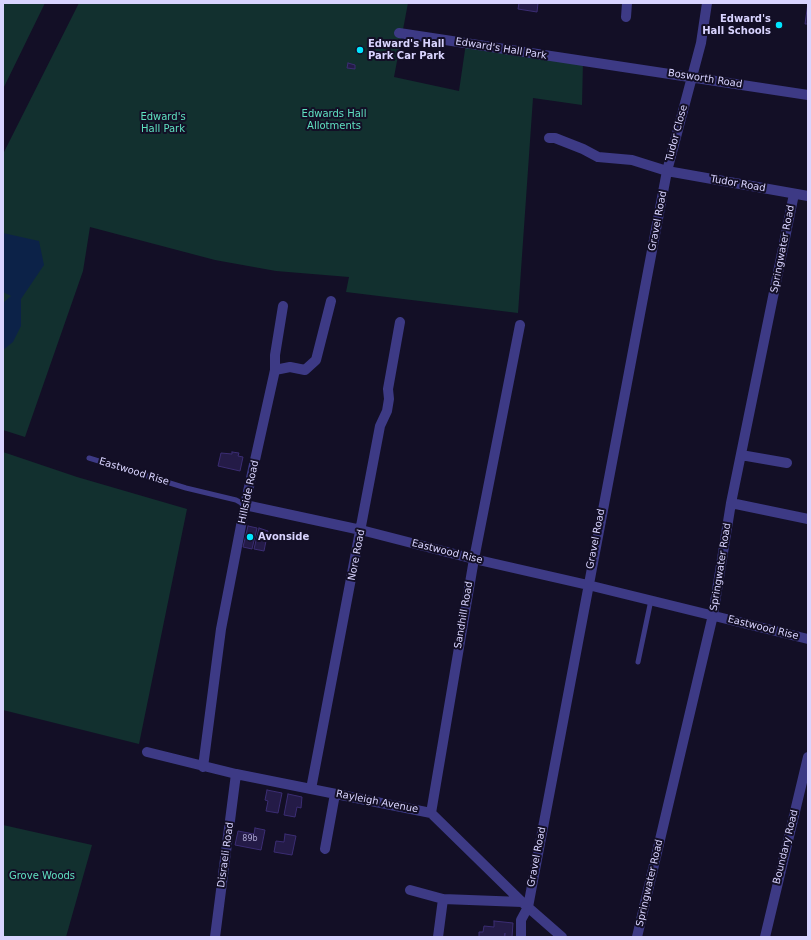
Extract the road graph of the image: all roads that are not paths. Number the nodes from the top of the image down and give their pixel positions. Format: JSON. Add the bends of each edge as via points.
{"nodes":[{"id":1,"x":627,"y":3,"type":"edge"},
{"id":2,"x":707,"y":3,"type":"edge"},
{"id":3,"x":626,"y":17,"type":"dead end"},
{"id":4,"x":399,"y":33,"type":"dead end"},
{"id":5,"x":602,"y":64,"type":"joint"},
{"id":6,"x":692,"y":76,"type":"junction"},
{"id":7,"x":808,"y":95,"type":"edge"},
{"id":8,"x":548,"y":138,"type":"dead end"},
{"id":9,"x":667,"y":171,"type":"junction"},
{"id":10,"x":794,"y":194,"type":"junction"},
{"id":11,"x":808,"y":196,"type":"edge"},
{"id":12,"x":331,"y":301,"type":"dead end"},
{"id":13,"x":284,"y":306,"type":"dead end"},
{"id":14,"x":400,"y":322,"type":"dead end"},
{"id":15,"x":520,"y":325,"type":"dead end"},
{"id":16,"x":275,"y":371,"type":"junction"},
{"id":17,"x":741,"y":455,"type":"junction"},
{"id":18,"x":89,"y":458,"type":"dead end"},
{"id":19,"x":787,"y":464,"type":"dead end"},
{"id":20,"x":731,"y":503,"type":"junction"},
{"id":21,"x":245,"y":505,"type":"junction"},
{"id":22,"x":808,"y":519,"type":"edge"},
{"id":23,"x":361,"y":530,"type":"junction"},
{"id":24,"x":474,"y":559,"type":"junction"},
{"id":25,"x":588,"y":585,"type":"junction"},
{"id":26,"x":651,"y":600,"type":"junction"},
{"id":27,"x":713,"y":615,"type":"junction"},
{"id":28,"x":808,"y":639,"type":"edge"},
{"id":29,"x":638,"y":662,"type":"dead end"},
{"id":30,"x":147,"y":752,"type":"dead end"},
{"id":31,"x":808,"y":757,"type":"edge"},
{"id":32,"x":203,"y":767,"type":"junction"},
{"id":33,"x":236,"y":774,"type":"junction"},
{"id":34,"x":311,"y":789,"type":"junction"},
{"id":35,"x":335,"y":794,"type":"junction"},
{"id":36,"x":431,"y":813,"type":"junction"},
{"id":37,"x":325,"y":849,"type":"dead end"},
{"id":38,"x":410,"y":890,"type":"dead end"},
{"id":39,"x":443,"y":899,"type":"junction"},
{"id":40,"x":525,"y":905,"type":"junction"},
{"id":41,"x":215,"y":937,"type":"edge"},
{"id":42,"x":438,"y":937,"type":"edge"},
{"id":43,"x":521,"y":937,"type":"edge"},
{"id":44,"x":562,"y":937,"type":"edge"},
{"id":45,"x":637,"y":937,"type":"edge"},
{"id":46,"x":765,"y":937,"type":"edge"}],
"edges":[{"from":1,"to":3,"type":"street"},
{"from":2,"to":6,"type":"street","name":"Tudor Close","via":[[704,30]]},
{"from":4,"to":5,"type":"street","name":"Edward's Hall Park"},
{"from":5,"to":6,"type":"street","name":"Bosworth Road"},
{"from":6,"to":7,"type":"street","name":"Bosworth Road"},
{"from":6,"to":9,"type":"street","name":"Tudor Close"},
{"from":8,"to":9,"type":"street","name":"Tudor Close","via":[[562,141],[601,158],[632,160]]},
{"from":9,"to":10,"type":"street","name":"Tudor Road"},
{"from":9,"to":25,"type":"street","name":"Gravel Road"},
{"from":10,"to":11,"type":"street","name":"Tudor Road"},
{"from":10,"to":17,"type":"street","name":"Springwater Road"},
{"from":12,"to":16,"type":"street","via":[[316,360],[305,370],[290,367]]},
{"from":13,"to":16,"type":"street","name":"Hillside Road","via":[[275,355]]},
{"from":14,"to":23,"type":"street","name":"Nore Road","via":[[388,388],[387,411],[380,426]]},
{"from":15,"to":24,"type":"street","name":"Sandhill Road"},
{"from":16,"to":21,"type":"street","name":"Hillside Road"},
{"from":17,"to":19,"type":"street"},
{"from":17,"to":20,"type":"street","name":"Springwater Road"},
{"from":18,"to":21,"type":"lane","name":"Eastwood Rise","via":[[186,488],[236,500]]},
{"from":20,"to":22,"type":"street"},
{"from":20,"to":27,"type":"street","name":"Springwater Road"},
{"from":21,"to":23,"type":"street","name":"Eastwood Rise"},
{"from":21,"to":32,"type":"street","name":"Hillside Road","via":[[221,629]]},
{"from":23,"to":24,"type":"street","name":"Eastwood Rise"},
{"from":23,"to":34,"type":"street","name":"Nore Road"},
{"from":24,"to":25,"type":"street","name":"Eastwood Rise"},
{"from":24,"to":36,"type":"street","name":"Sandhill Road"},
{"from":25,"to":26,"type":"street","name":"Eastwood Rise"},
{"from":25,"to":40,"type":"street","name":"Gravel Road"},
{"from":26,"to":27,"type":"street","name":"Eastwood Rise"},
{"from":26,"to":29,"type":"lane"},
{"from":27,"to":28,"type":"street","name":"Eastwood Rise"},
{"from":27,"to":45,"type":"street","name":"Springwater Road"},
{"from":30,"to":32,"type":"street","name":"Rayleigh Avenue"},
{"from":31,"to":46,"type":"street","name":"Boundary Road"},
{"from":32,"to":33,"type":"street","name":"Rayleigh Avenue"},
{"from":33,"to":34,"type":"street","name":"Rayleigh Avenue"},
{"from":33,"to":41,"type":"street","name":"Disraeli Road"},
{"from":34,"to":35,"type":"street","name":"Rayleigh Avenue"},
{"from":35,"to":36,"type":"street","name":"Rayleigh Avenue"},
{"from":35,"to":37,"type":"street"},
{"from":36,"to":40,"type":"street","name":"Rayleigh Avenue"},
{"from":38,"to":39,"type":"street"},
{"from":39,"to":40,"type":"street"},
{"from":39,"to":42,"type":"street"},
{"from":40,"to":43,"type":"street","name":"Gravel Road","via":[[521,920]]},
{"from":40,"to":44,"type":"street","name":"Rayleigh Avenue"}]}
